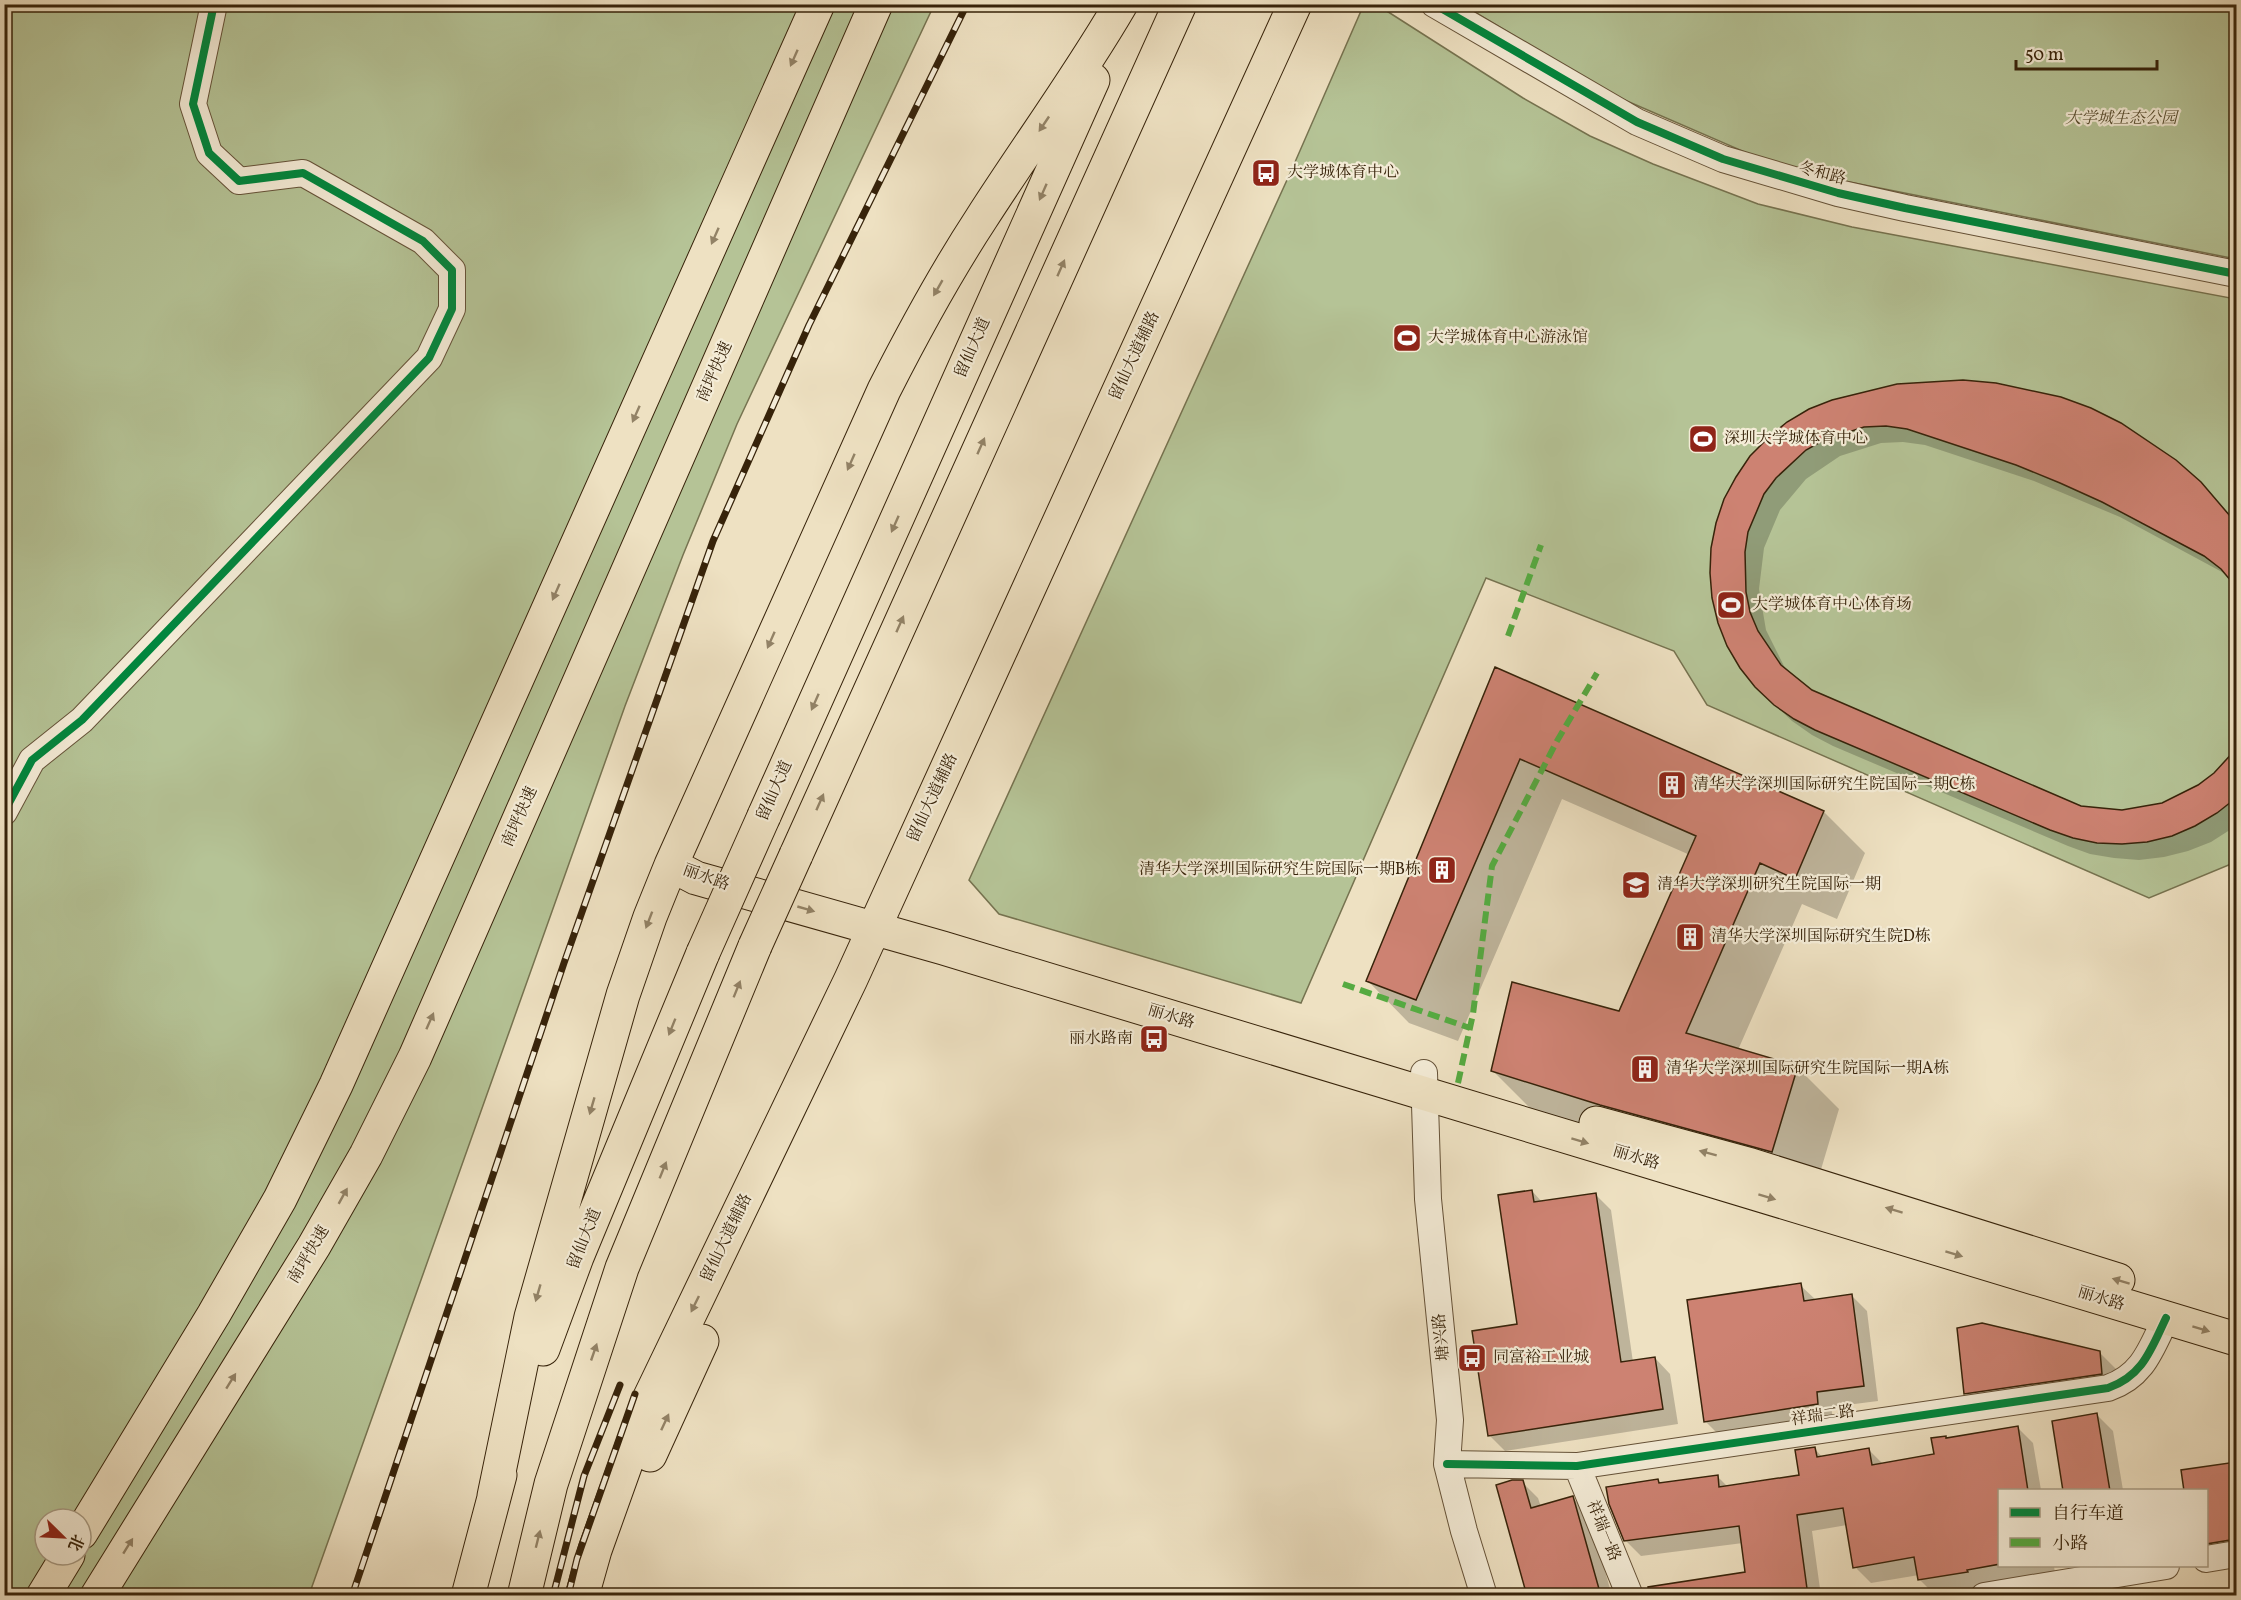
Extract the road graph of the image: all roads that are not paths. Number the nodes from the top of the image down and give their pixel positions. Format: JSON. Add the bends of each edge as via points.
{"nodes":[{"id":1,"x":214,"y":4,"type":"edge"},
{"id":2,"x":818,"y":4,"type":"edge"},
{"id":3,"x":876,"y":4,"type":"edge"},
{"id":4,"x":1121,"y":4,"type":"edge"},
{"id":5,"x":1126,"y":4,"type":"edge"},
{"id":6,"x":1180,"y":4,"type":"edge"},
{"id":7,"x":1295,"y":4,"type":"edge"},
{"id":8,"x":1316,"y":4,"type":"edge"},
{"id":9,"x":1434,"y":4,"type":"edge"},
{"id":10,"x":2236,"y":274,"type":"edge"},
{"id":11,"x":4,"y":812,"type":"edge"},
{"id":12,"x":671,"y":865,"type":"junction"},
{"id":13,"x":886,"y":921,"type":"junction"},
{"id":14,"x":1424,"y":1083,"type":"junction"},
{"id":15,"x":2236,"y":1317,"type":"edge"},
{"id":16,"x":2166,"y":1318,"type":"junction"},
{"id":17,"x":2236,"y":1339,"type":"edge"},
{"id":18,"x":1447,"y":1464,"type":"junction"},
{"id":19,"x":1577,"y":1466,"type":"junction"},
{"id":20,"x":494,"y":1496,"type":"junction"},
{"id":21,"x":93,"y":1513,"type":"edge"},
{"id":22,"x":2236,"y":1554,"type":"edge"},
{"id":23,"x":2208,"y":1559,"type":"edge"},
{"id":24,"x":61,"y":1567,"type":"edge"},
{"id":25,"x":2160,"y":1567,"type":"edge"},
{"id":26,"x":43,"y":1596,"type":"edge"},
{"id":27,"x":97,"y":1596,"type":"edge"},
{"id":28,"x":468,"y":1596,"type":"edge"},
{"id":29,"x":524,"y":1596,"type":"edge"},
{"id":30,"x":582,"y":1596,"type":"edge"},
{"id":31,"x":603,"y":1596,"type":"edge"},
{"id":32,"x":1484,"y":1596,"type":"edge"},
{"id":33,"x":1629,"y":1596,"type":"edge"},
{"id":34,"x":1984,"y":1596,"type":"edge"}],
"edges":[{"from":1,"to":11,"type":"street","via":[[193,104],[209,153],[239,181],[303,173],[423,241],[452,270],[452,309],[429,358],[82,720],[32,760]]},
{"from":2,"to":21,"type":"main road","one_way":true,"via":[[336,1085],[274,1208],[214,1314]]},
{"from":27,"to":3,"type":"main road","name":"南坪快速","one_way":true,"via":[[314,1246],[366,1155],[415,1056]]},
{"from":4,"to":12,"type":"main road","one_way":true,"via":[[954,261],[914,332],[884,390]]},
{"from":5,"to":20,"type":"main road","name":"留仙大道","one_way":true,"bridge":true,"via":[[703,953],[577,1257]]},
{"from":29,"to":6,"type":"main road","one_way":true,"bridge":true,"via":[[551,1484],[622,1268],[755,946]]},
{"from":7,"to":13,"type":"main road","name":"留仙大道辅路"},
{"from":8,"to":13,"type":"main road","name":"留仙大道辅路"},
{"from":9,"to":10,"type":"street","name":"冬和路","via":[[1637,122],[1723,159],[1905,208]]},
{"from":12,"to":13,"type":"main road","name":"丽水路","via":[[704,857]]},
{"from":12,"to":20,"type":"main road","one_way":true,"via":[[623,995],[531,1317]]},
{"from":13,"to":14,"type":"main road","name":"丽水路"},
{"from":13,"to":30,"type":"main road","name":"留仙大道辅路","one_way":true,"via":[[649,1400]]},
{"from":31,"to":13,"type":"main road","name":"留仙大道辅路","one_way":true,"via":[[617,1543],[651,1451],[866,984]]},
{"from":15,"to":14,"type":"main road","name":"丽水路","one_way":true,"via":[[1751,1165],[1520,1102]]},
{"from":14,"to":16,"type":"main road","name":"丽水路","one_way":true},
{"from":14,"to":18,"type":"street","name":"塘兴路","via":[[1428,1199],[1450,1420]]},
{"from":16,"to":17,"type":"main road","name":"丽水路","one_way":true},
{"from":16,"to":19,"type":"street","name":"祥瑞二路","via":[[2140,1368],[2108,1388]]},
{"from":18,"to":19,"type":"street","name":"祥瑞二路"},
{"from":18,"to":32,"type":"street","name":"塘兴路"},
{"from":19,"to":33,"type":"street","name":"祥瑞一路"},
{"from":20,"to":28,"type":"main road","name":"留仙大道"},
{"from":22,"to":23,"type":"street"},
{"from":24,"to":26,"type":"main road"},
{"from":25,"to":34,"type":"street"}]}
